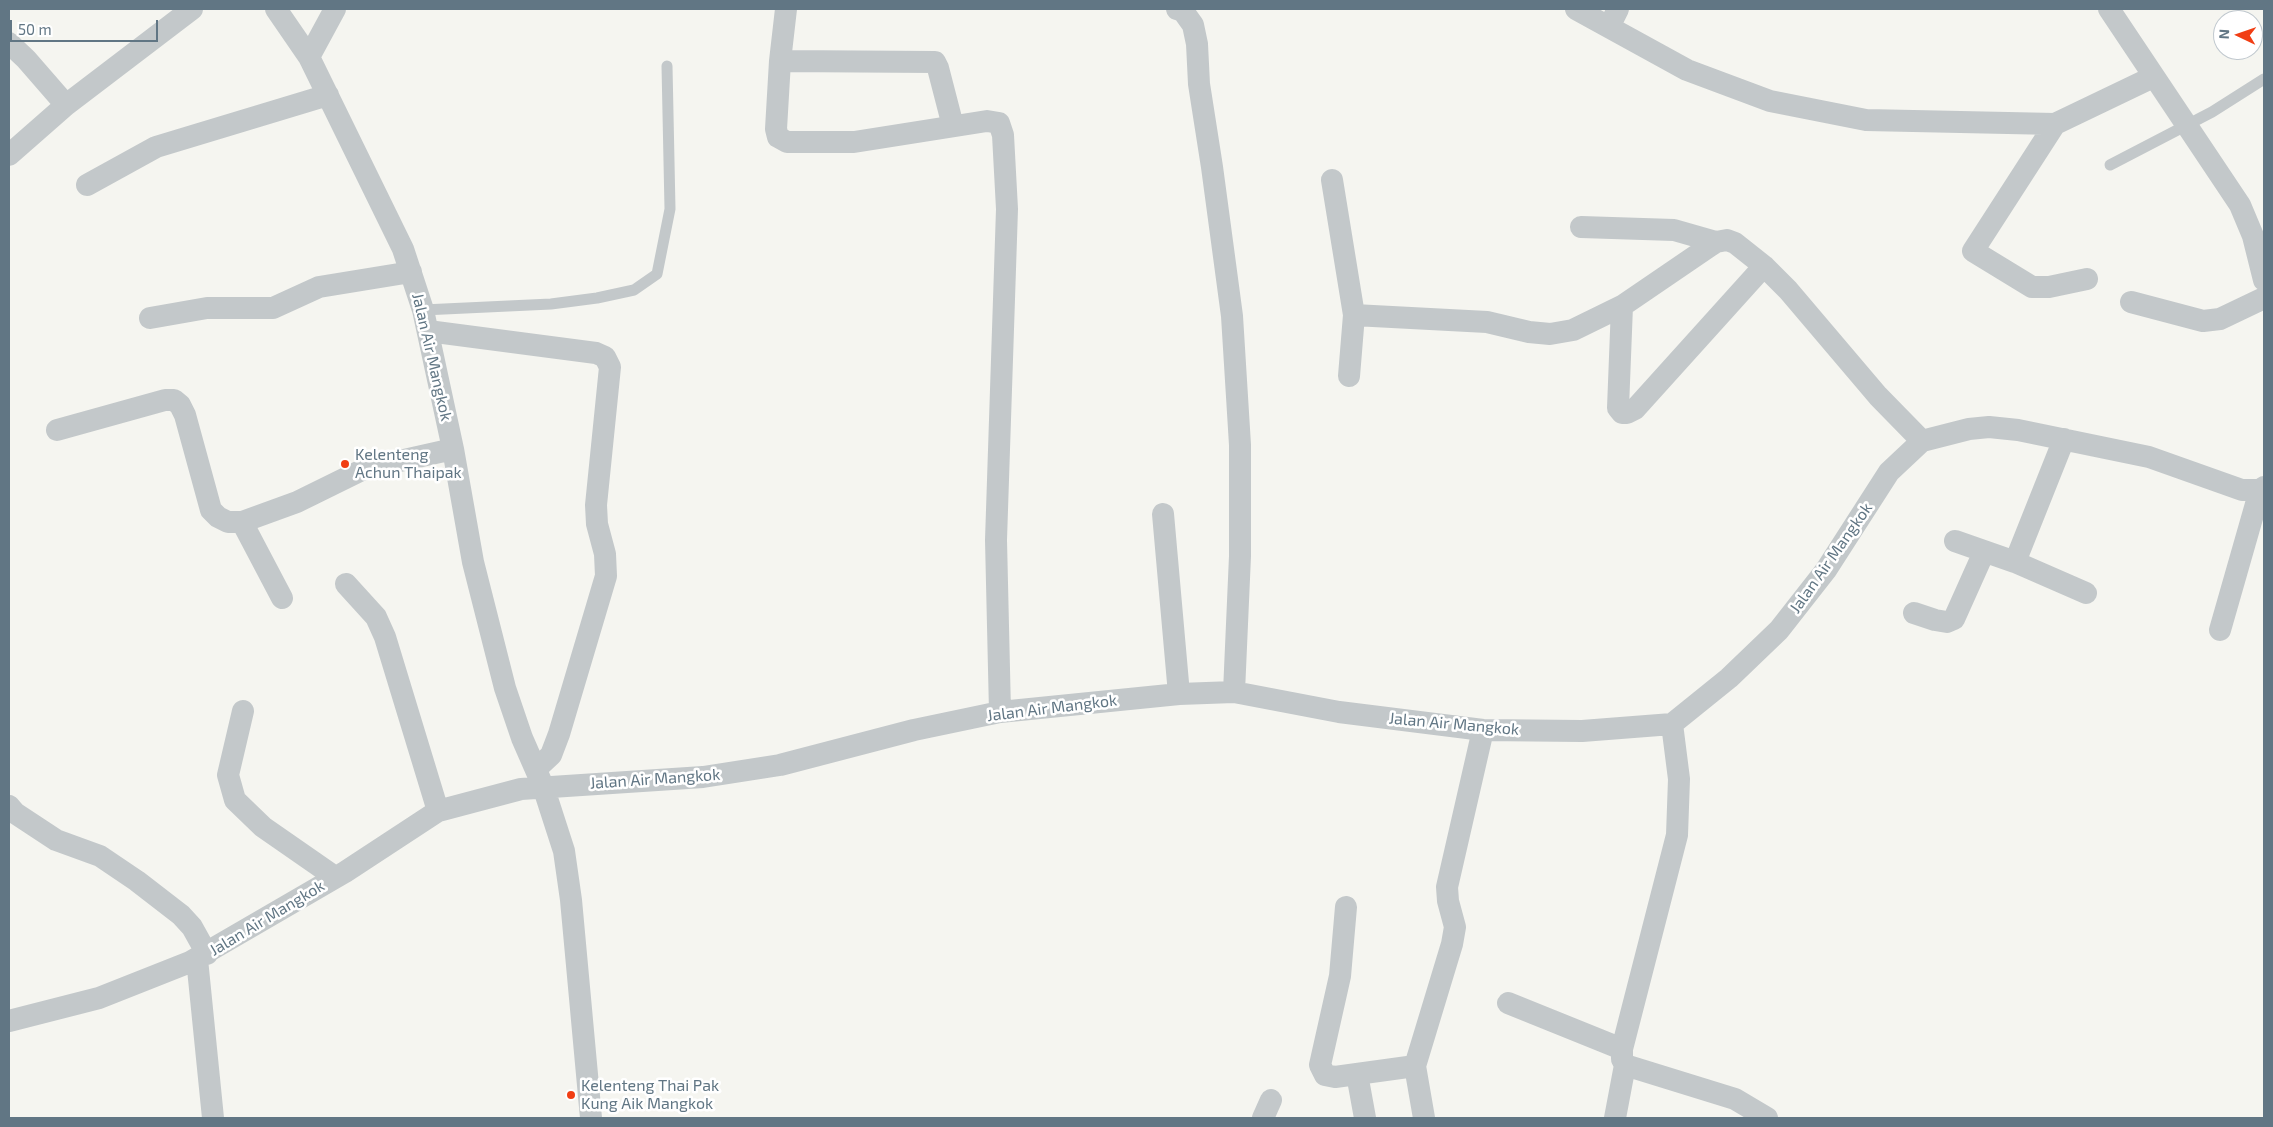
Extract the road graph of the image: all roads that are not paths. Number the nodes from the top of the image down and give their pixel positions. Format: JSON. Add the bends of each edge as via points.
{"nodes":[{"id":1,"x":192,"y":9,"type":"edge"},
{"id":2,"x":276,"y":9,"type":"edge"},
{"id":3,"x":335,"y":9,"type":"edge"},
{"id":4,"x":786,"y":9,"type":"edge"},
{"id":5,"x":1177,"y":9,"type":"edge"},
{"id":6,"x":1576,"y":9,"type":"edge"},
{"id":7,"x":2110,"y":9,"type":"edge"},
{"id":8,"x":1614,"y":18,"type":"edge"},
{"id":9,"x":9,"y":43,"type":"edge"},
{"id":10,"x":309,"y":57,"type":"junction"},
{"id":11,"x":780,"y":61,"type":"junction"},
{"id":12,"x":667,"y":66,"type":"dead end"},
{"id":13,"x":2153,"y":77,"type":"junction"},
{"id":14,"x":2264,"y":79,"type":"edge"},
{"id":15,"x":328,"y":96,"type":"junction"},
{"id":16,"x":66,"y":106,"type":"junction"},
{"id":17,"x":2055,"y":124,"type":"junction"},
{"id":18,"x":953,"y":126,"type":"junction"},
{"id":19,"x":2186,"y":126,"type":"junction"},
{"id":20,"x":9,"y":155,"type":"edge"},
{"id":21,"x":2110,"y":165,"type":"dead end"},
{"id":22,"x":1332,"y":180,"type":"dead end"},
{"id":23,"x":87,"y":185,"type":"dead end"},
{"id":24,"x":1581,"y":227,"type":"dead end"},
{"id":25,"x":1716,"y":242,"type":"junction"},
{"id":26,"x":1764,"y":266,"type":"junction"},
{"id":27,"x":411,"y":272,"type":"junction"},
{"id":28,"x":2087,"y":279,"type":"dead end"},
{"id":29,"x":2264,"y":280,"type":"edge"},
{"id":30,"x":2264,"y":298,"type":"edge"},
{"id":31,"x":2131,"y":302,"type":"dead end"},
{"id":32,"x":1622,"y":306,"type":"junction"},
{"id":33,"x":1354,"y":316,"type":"junction"},
{"id":34,"x":150,"y":318,"type":"dead end"},
{"id":35,"x":426,"y":320,"type":"junction"},
{"id":36,"x":1349,"y":376,"type":"dead end"},
{"id":37,"x":57,"y":430,"type":"dead end"},
{"id":38,"x":2064,"y":439,"type":"junction"},
{"id":39,"x":1922,"y":441,"type":"junction"},
{"id":40,"x":453,"y":449,"type":"junction"},
{"id":41,"x":2263,"y":489,"type":"edge"},
{"id":42,"x":1163,"y":514,"type":"dead end"},
{"id":43,"x":242,"y":522,"type":"junction"},
{"id":44,"x":1955,"y":541,"type":"dead end"},
{"id":45,"x":1984,"y":552,"type":"junction"},
{"id":46,"x":2015,"y":562,"type":"junction"},
{"id":47,"x":346,"y":584,"type":"dead end"},
{"id":48,"x":2086,"y":593,"type":"dead end"},
{"id":49,"x":282,"y":598,"type":"dead end"},
{"id":50,"x":1914,"y":613,"type":"dead end"},
{"id":51,"x":2220,"y":630,"type":"dead end"},
{"id":52,"x":1234,"y":692,"type":"junction"},
{"id":53,"x":1179,"y":694,"type":"junction"},
{"id":54,"x":244,"y":711,"type":"dead end"},
{"id":55,"x":1000,"y":712,"type":"junction"},
{"id":56,"x":1672,"y":724,"type":"junction"},
{"id":57,"x":1483,"y":730,"type":"junction"},
{"id":58,"x":539,"y":778,"type":"junction"},
{"id":59,"x":9,"y":806,"type":"edge"},
{"id":60,"x":438,"y":811,"type":"junction"},
{"id":61,"x":335,"y":877,"type":"junction"},
{"id":62,"x":1346,"y":907,"type":"dead end"},
{"id":63,"x":202,"y":956,"type":"junction"},
{"id":64,"x":1508,"y":1003,"type":"dead end"},
{"id":65,"x":9,"y":1021,"type":"edge"},
{"id":66,"x":1624,"y":1057,"type":"junction"},
{"id":67,"x":1415,"y":1066,"type":"junction"},
{"id":68,"x":1357,"y":1074,"type":"junction"},
{"id":69,"x":213,"y":1118,"type":"edge"},
{"id":70,"x":591,"y":1118,"type":"edge"},
{"id":71,"x":1365,"y":1118,"type":"edge"},
{"id":72,"x":1424,"y":1118,"type":"edge"},
{"id":73,"x":1615,"y":1118,"type":"edge"},
{"id":74,"x":1767,"y":1118,"type":"edge"}],
"edges":[{"from":1,"to":16,"type":"street"},
{"from":2,"to":10,"type":"street","name":"Jalan Air Mangkok"},
{"from":3,"to":10,"type":"street"},
{"from":4,"to":11,"type":"street"},
{"from":5,"to":52,"type":"street","via":[[1183,11],[1193,25],[1197,44],[1199,84],[1232,316],[1240,445],[1240,556]]},
{"from":6,"to":8,"type":"street"},
{"from":7,"to":13,"type":"street"},
{"from":8,"to":17,"type":"street","via":[[1687,70],[1770,101],[1866,120]]},
{"from":9,"to":16,"type":"street"},
{"from":10,"to":15,"type":"street","name":"Jalan Air Mangkok"},
{"from":11,"to":18,"type":"street","via":[[935,62]]},
{"from":11,"to":18,"type":"street","via":[[776,129],[778,137],[787,142],[854,142]]},
{"from":12,"to":35,"type":"lane","via":[[670,208],[657,274],[634,290],[597,298]]},
{"from":13,"to":17,"type":"street"},
{"from":13,"to":19,"type":"street"},
{"from":14,"to":19,"type":"lane"},
{"from":15,"to":23,"type":"street","via":[[156,147]]},
{"from":15,"to":27,"type":"street","name":"Jalan Air Mangkok"},
{"from":16,"to":20,"type":"street"},
{"from":17,"to":28,"type":"street","via":[[1973,251],[2032,288]]},
{"from":18,"to":55,"type":"street","via":[[987,120],[999,123],[1003,135],[1007,209],[996,540]]},
{"from":19,"to":21,"type":"lane"},
{"from":19,"to":29,"type":"street","via":[[2240,205],[2253,236]]},
{"from":22,"to":33,"type":"street"},
{"from":24,"to":25,"type":"street","via":[[1674,230]]},
{"from":25,"to":26,"type":"street","via":[[1727,240],[1735,243]]},
{"from":25,"to":32,"type":"street"},
{"from":26,"to":32,"type":"street","via":[[1635,409],[1627,413],[1618,408]]},
{"from":26,"to":39,"type":"street","via":[[1878,396]]},
{"from":27,"to":34,"type":"street","via":[[319,287],[273,308],[207,308]]},
{"from":27,"to":35,"type":"street","name":"Jalan Air Mangkok"},
{"from":30,"to":31,"type":"street","via":[[2220,319],[2203,321]]},
{"from":32,"to":33,"type":"street","via":[[1574,330],[1550,334],[1487,322]]},
{"from":33,"to":36,"type":"street"},
{"from":35,"to":40,"type":"street","name":"Jalan Air Mangkok"},
{"from":35,"to":58,"type":"street","via":[[596,353],[605,357],[610,367],[596,505],[606,576],[560,734]]},
{"from":37,"to":43,"type":"street","via":[[174,400],[185,415],[211,510],[228,522]]},
{"from":38,"to":39,"type":"street","name":"Jalan Air Mangkok","via":[[1989,427]]},
{"from":38,"to":41,"type":"street","name":"Jalan Air Mangkok","via":[[2149,458],[2242,490]]},
{"from":38,"to":46,"type":"street"},
{"from":39,"to":56,"type":"street","name":"Jalan Air Mangkok","via":[[1890,472],[1826,570],[1778,630],[1729,678]]},
{"from":40,"to":43,"type":"street","via":[[364,469],[297,502]]},
{"from":40,"to":58,"type":"street","name":"Jalan Air Mangkok","via":[[473,562],[505,688]]},
{"from":41,"to":51,"type":"street"},
{"from":42,"to":53,"type":"street"},
{"from":43,"to":49,"type":"street"},
{"from":44,"to":45,"type":"street"},
{"from":45,"to":46,"type":"street"},
{"from":45,"to":50,"type":"street","via":[[1954,619],[1947,622]]},
{"from":46,"to":48,"type":"street"},
{"from":47,"to":60,"type":"street","via":[[376,617],[385,637]]},
{"from":52,"to":53,"type":"street","name":"Jalan Air Mangkok"},
{"from":52,"to":57,"type":"street","name":"Jalan Air Mangkok","via":[[1339,712]]},
{"from":53,"to":55,"type":"street","name":"Jalan Air Mangkok"},
{"from":54,"to":61,"type":"street","via":[[228,775],[234,800],[263,827]]},
{"from":55,"to":58,"type":"street","name":"Jalan Air Mangkok","via":[[914,730],[780,765],[703,777]]},
{"from":56,"to":57,"type":"street","name":"Jalan Air Mangkok","via":[[1582,731]]},
{"from":56,"to":66,"type":"street","via":[[1679,779],[1676,835]]},
{"from":57,"to":67,"type":"street","via":[[1447,887],[1455,927],[1452,944]]},
{"from":58,"to":60,"type":"street","name":"Jalan Air Mangkok","via":[[521,789]]},
{"from":58,"to":70,"type":"street","name":"Jalan Air Mangkok","via":[[564,851]]},
{"from":59,"to":63,"type":"street","via":[[56,840],[100,856],[181,915],[192,927]]},
{"from":60,"to":61,"type":"street","name":"Jalan Air Mangkok"},
{"from":61,"to":63,"type":"street","name":"Jalan Air Mangkok"},
{"from":62,"to":68,"type":"street","via":[[1340,976],[1320,1065],[1325,1074],[1334,1077]]},
{"from":63,"to":65,"type":"street","name":"Jalan Air Mangkok","via":[[99,998]]},
{"from":63,"to":69,"type":"street"},
{"from":64,"to":66,"type":"street"},
{"from":66,"to":73,"type":"street"},
{"from":66,"to":74,"type":"street","via":[[1735,1099]]},
{"from":67,"to":68,"type":"street"},
{"from":67,"to":72,"type":"street"},
{"from":68,"to":71,"type":"street"}]}
